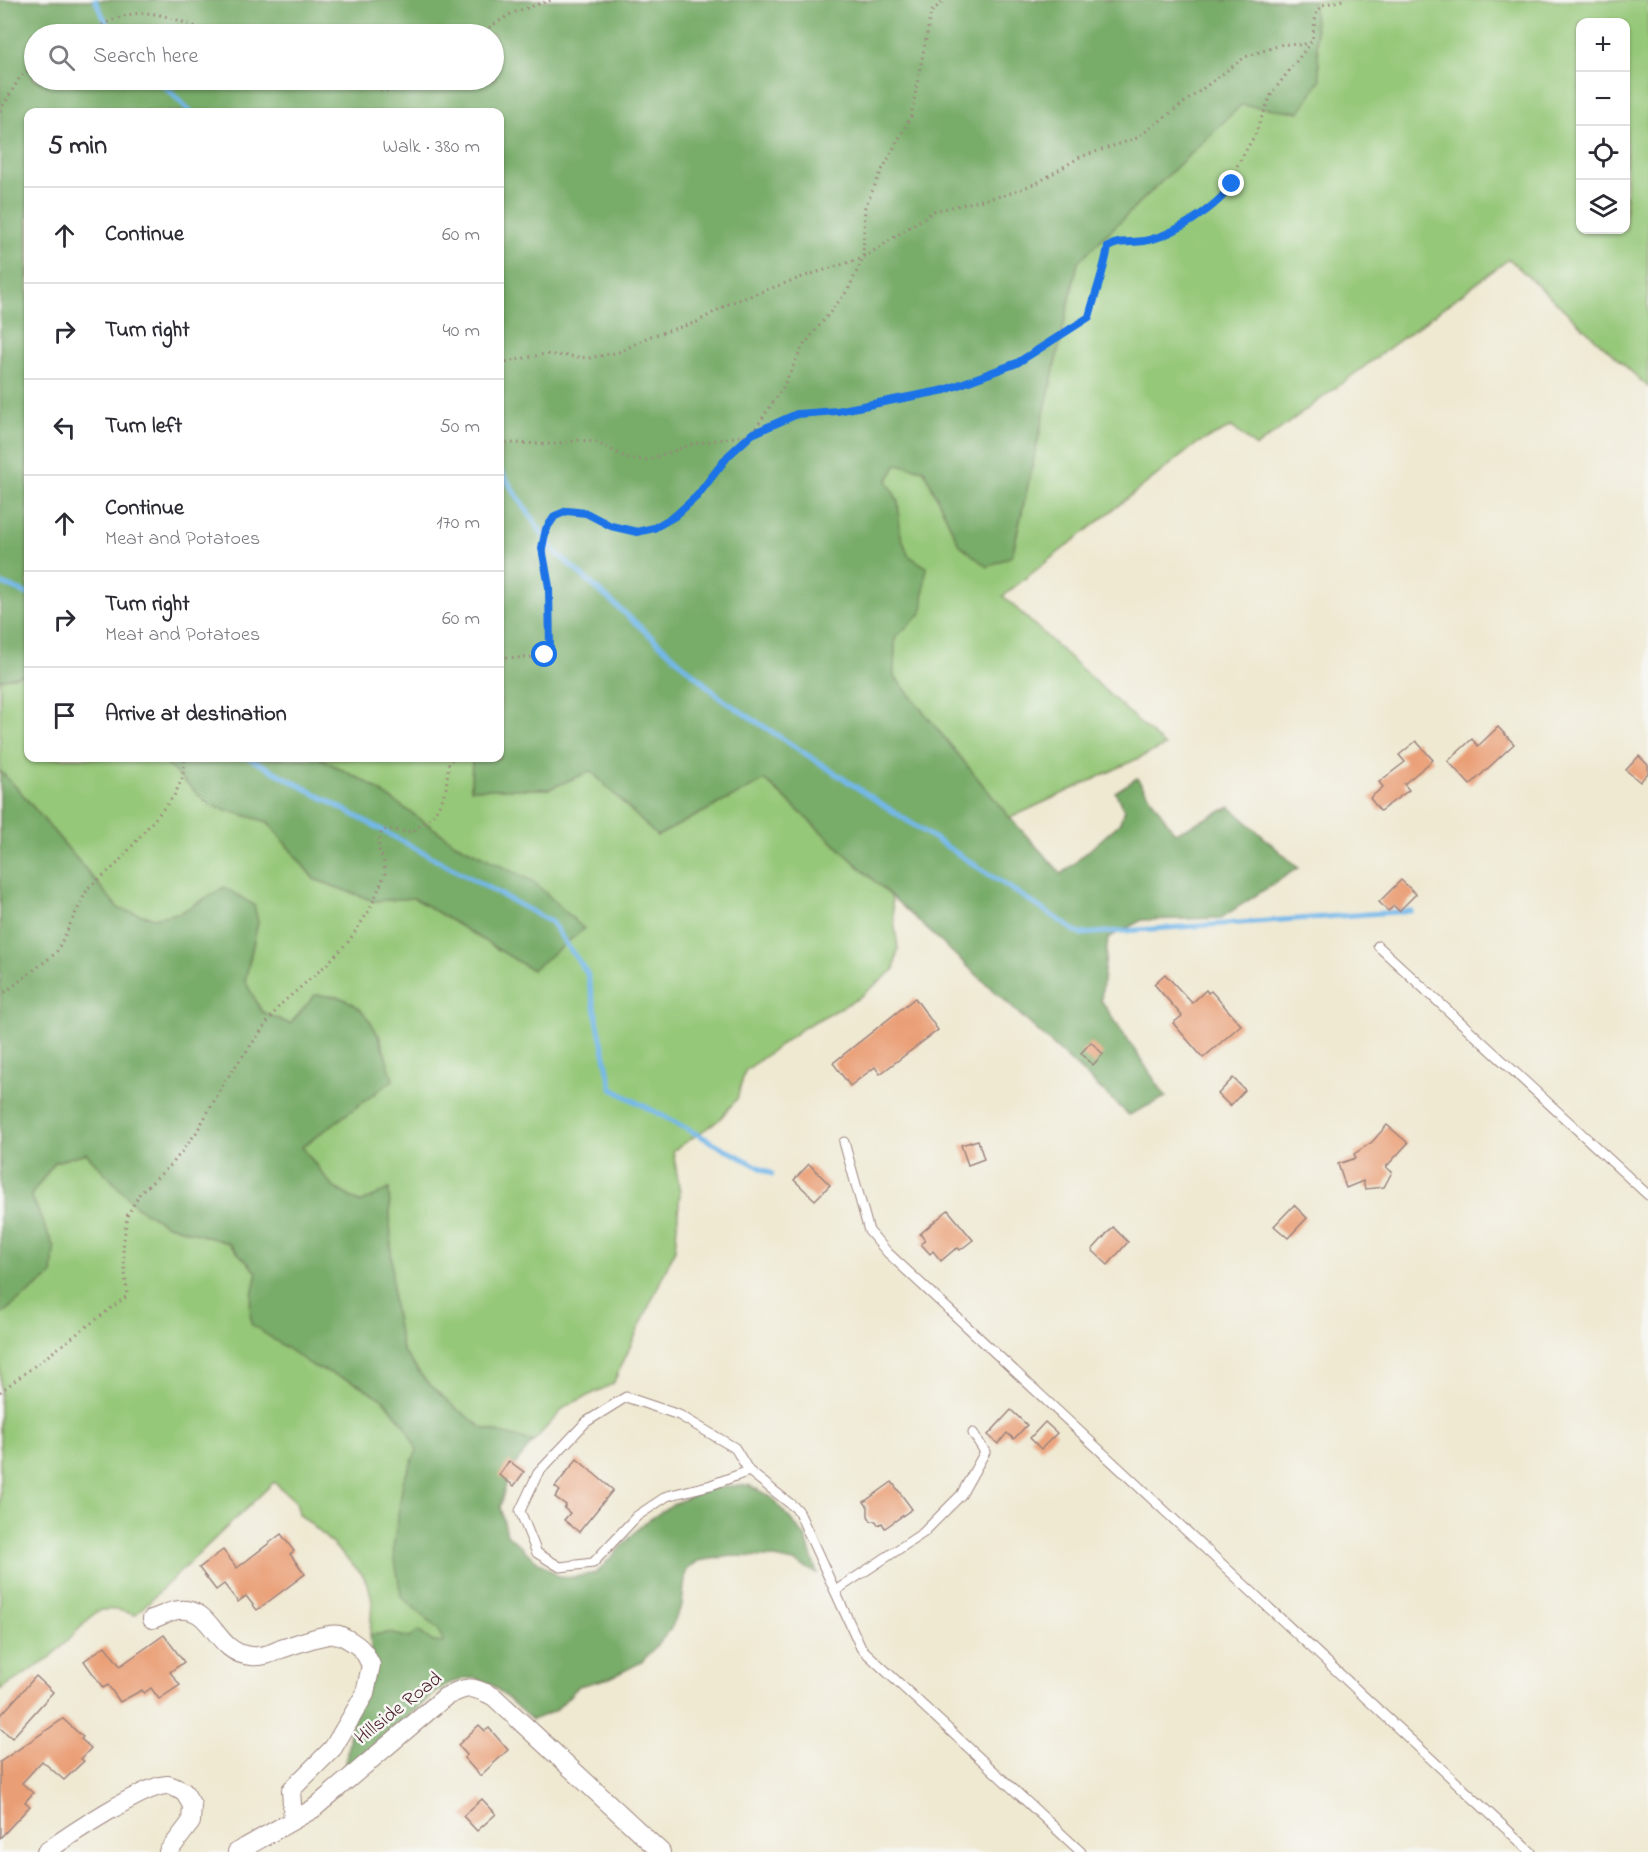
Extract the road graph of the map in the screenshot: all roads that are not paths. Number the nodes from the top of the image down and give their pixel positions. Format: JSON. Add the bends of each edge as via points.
{"nodes":[{"id":1,"x":1378,"y":946,"type":"dead end"},
{"id":2,"x":843,"y":1142,"type":"dead end"},
{"id":3,"x":1648,"y":1195,"type":"edge"},
{"id":4,"x":974,"y":1433,"type":"dead end"},
{"id":5,"x":749,"y":1471,"type":"junction"},
{"id":6,"x":835,"y":1592,"type":"junction"},
{"id":7,"x":152,"y":1619,"type":"dead end"},
{"id":8,"x":293,"y":1820,"type":"junction"},
{"id":9,"x":46,"y":1852,"type":"edge"},
{"id":10,"x":168,"y":1852,"type":"edge"},
{"id":11,"x":237,"y":1852,"type":"edge"},
{"id":12,"x":661,"y":1852,"type":"edge"},
{"id":13,"x":1080,"y":1852,"type":"edge"},
{"id":14,"x":1531,"y":1852,"type":"edge"}],
"edges":[{"from":1,"to":3,"type":"lane"},
{"from":2,"to":14,"type":"lane","via":[[869,1231],[888,1253]]},
{"from":4,"to":6,"type":"lane","via":[[986,1452],[961,1496],[923,1533]]},
{"from":5,"to":5,"type":"lane","via":[[667,1496],[637,1516],[593,1563],[560,1567],[537,1552],[520,1511],[538,1473],[586,1422],[626,1397],[679,1415],[726,1442],[735,1448]]},
{"from":5,"to":6,"type":"lane","via":[[798,1510]]},
{"from":6,"to":13,"type":"lane","via":[[861,1648]]},
{"from":7,"to":8,"type":"street","via":[[173,1611],[198,1613],[222,1643],[249,1656],[266,1656],[329,1635],[338,1635],[361,1648],[371,1665],[365,1694],[333,1748],[291,1790]]},
{"from":8,"to":11,"type":"street","name":"Hillside Road"},
{"from":8,"to":12,"type":"street","name":"Hillside Road","via":[[313,1809],[445,1697],[464,1688],[494,1697]]},
{"from":9,"to":10,"type":"street","via":[[102,1815],[168,1785],[184,1792],[192,1805],[191,1822]]}]}
